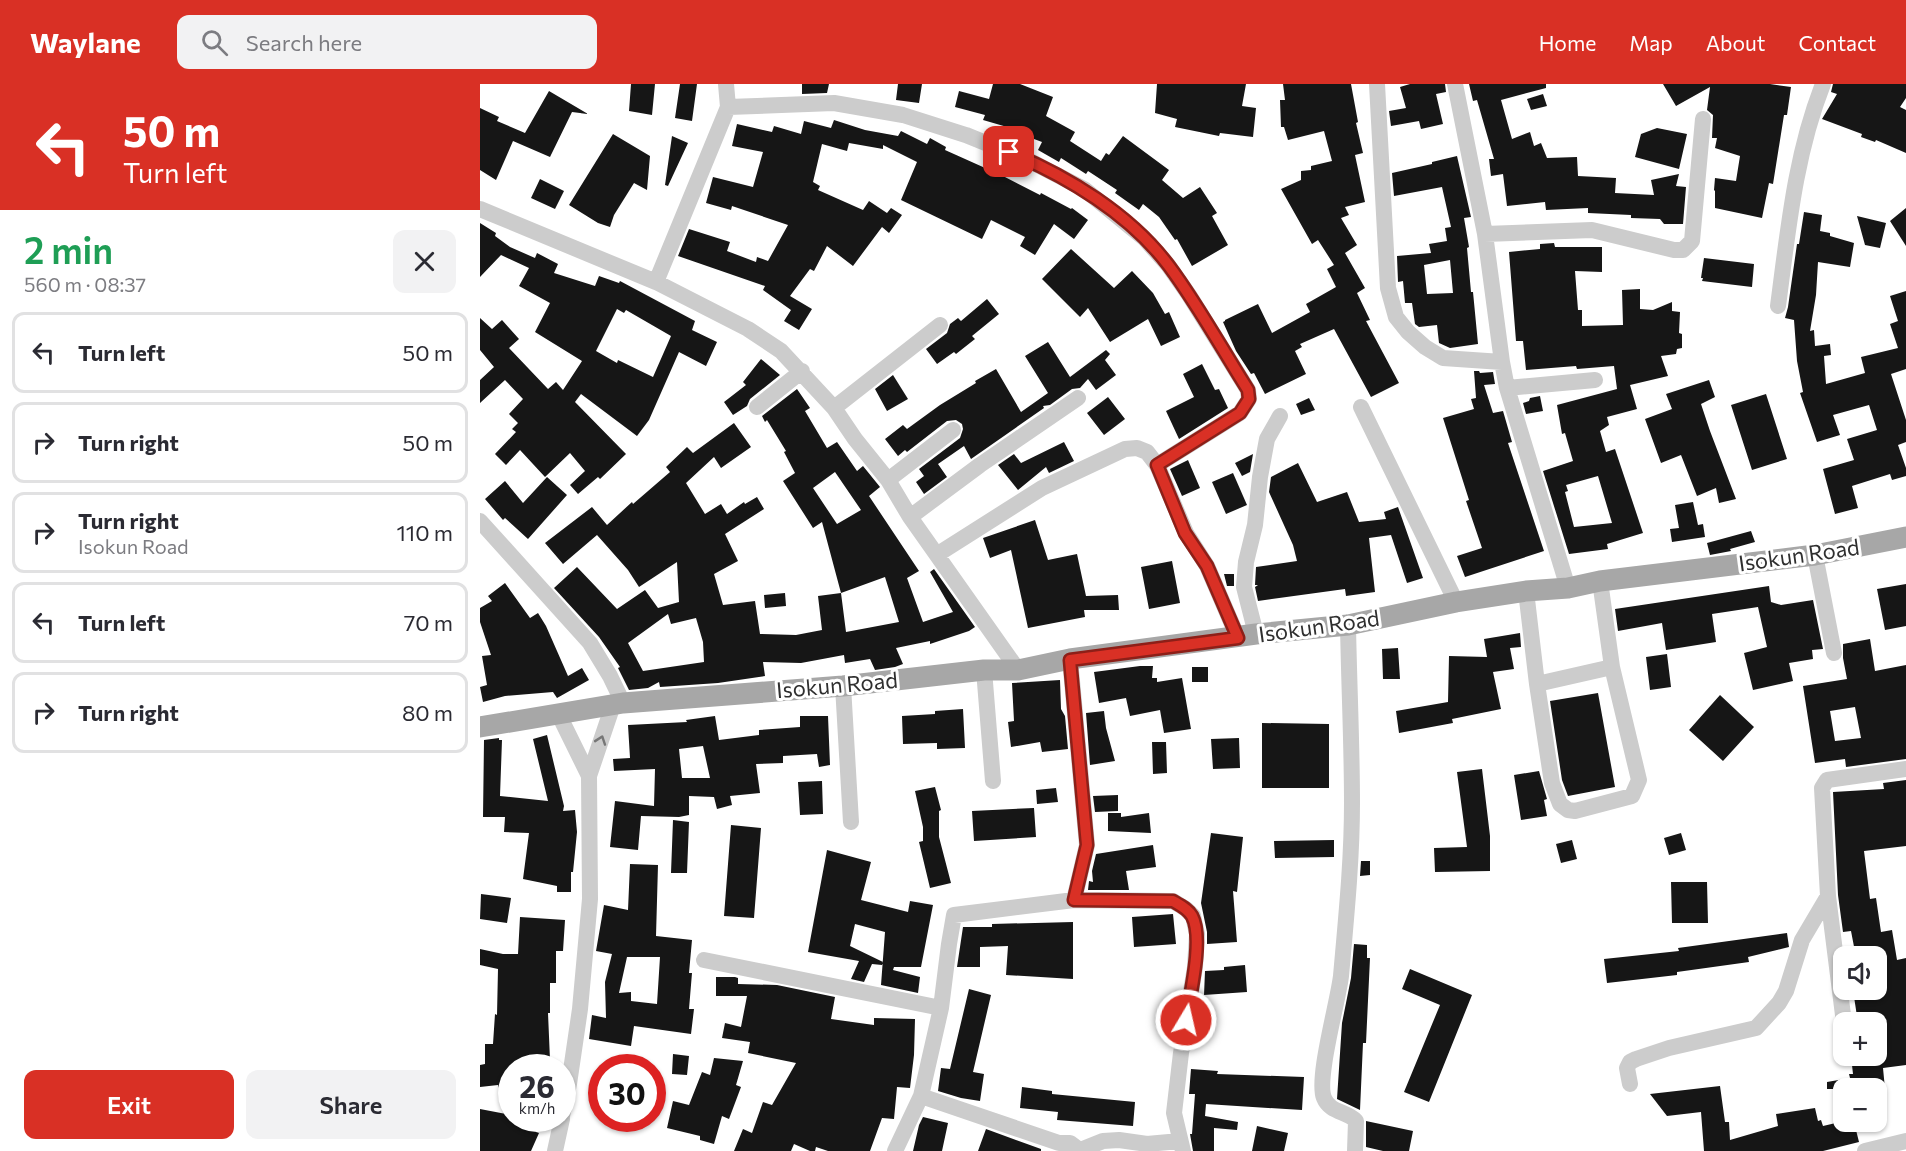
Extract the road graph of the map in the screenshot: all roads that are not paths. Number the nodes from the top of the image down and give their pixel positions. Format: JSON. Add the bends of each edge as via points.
{"nodes":[{"id":1,"x":726,"y":84,"type":"edge"},
{"id":2,"x":1377,"y":84,"type":"edge"},
{"id":3,"x":1455,"y":84,"type":"edge"},
{"id":4,"x":1823,"y":84,"type":"edge"},
{"id":5,"x":728,"y":107,"type":"junction"},
{"id":6,"x":1703,"y":119,"type":"dead end"},
{"id":7,"x":480,"y":209,"type":"edge"},
{"id":8,"x":1485,"y":234,"type":"junction"},
{"id":9,"x":656,"y":282,"type":"junction"},
{"id":10,"x":1778,"y":306,"type":"dead end"},
{"id":11,"x":940,"y":324,"type":"dead end"},
{"id":12,"x":1502,"y":362,"type":"junction"},
{"id":13,"x":802,"y":371,"type":"junction"},
{"id":14,"x":1595,"y":380,"type":"dead end"},
{"id":15,"x":1507,"y":388,"type":"junction"},
{"id":16,"x":1078,"y":398,"type":"dead end"},
{"id":17,"x":1361,"y":406,"type":"dead end"},
{"id":18,"x":757,"y":407,"type":"dead end"},
{"id":19,"x":834,"y":408,"type":"junction"},
{"id":20,"x":1280,"y":416,"type":"dead end"},
{"id":21,"x":953,"y":430,"type":"dead end"},
{"id":22,"x":1157,"y":465,"type":"junction"},
{"id":23,"x":888,"y":480,"type":"junction"},
{"id":24,"x":910,"y":517,"type":"junction"},
{"id":25,"x":480,"y":521,"type":"edge"},
{"id":26,"x":1906,"y":537,"type":"edge"},
{"id":27,"x":938,"y":554,"type":"junction"},
{"id":28,"x":1815,"y":555,"type":"junction"},
{"id":29,"x":1600,"y":581,"type":"junction"},
{"id":30,"x":1568,"y":588,"type":"junction"},
{"id":31,"x":1526,"y":591,"type":"junction"},
{"id":32,"x":1456,"y":602,"type":"junction"},
{"id":33,"x":1348,"y":625,"type":"junction"},
{"id":34,"x":1247,"y":636,"type":"junction"},
{"id":35,"x":1834,"y":653,"type":"dead end"},
{"id":36,"x":1070,"y":660,"type":"junction"},
{"id":37,"x":1612,"y":667,"type":"junction"},
{"id":38,"x":984,"y":670,"type":"junction"},
{"id":39,"x":1018,"y":670,"type":"junction"},
{"id":40,"x":1537,"y":684,"type":"junction"},
{"id":41,"x":843,"y":686,"type":"junction"},
{"id":42,"x":618,"y":704,"type":"junction"},
{"id":43,"x":559,"y":716,"type":"junction"},
{"id":44,"x":480,"y":727,"type":"edge"},
{"id":45,"x":1906,"y":769,"type":"edge"},
{"id":46,"x":589,"y":776,"type":"junction"},
{"id":47,"x":993,"y":781,"type":"dead end"},
{"id":48,"x":850,"y":822,"type":"dead end"},
{"id":49,"x":1828,"y":896,"type":"junction"},
{"id":50,"x":1074,"y":900,"type":"junction"},
{"id":51,"x":704,"y":960,"type":"dead end"},
{"id":52,"x":941,"y":1008,"type":"junction"},
{"id":53,"x":1843,"y":1012,"type":"edge"},
{"id":54,"x":573,"y":1054,"type":"edge"},
{"id":55,"x":1630,"y":1084,"type":"dead end"},
{"id":56,"x":921,"y":1096,"type":"junction"},
{"id":57,"x":559,"y":1132,"type":"edge"},
{"id":58,"x":1900,"y":1145,"type":"edge"},
{"id":59,"x":1182,"y":1146,"type":"edge"},
{"id":60,"x":555,"y":1151,"type":"edge"},
{"id":61,"x":895,"y":1151,"type":"edge"},
{"id":62,"x":1355,"y":1151,"type":"edge"},
{"id":63,"x":1864,"y":1151,"type":"edge"}],
"edges":[{"from":1,"to":5,"type":"street"},
{"from":2,"to":12,"type":"street","via":[[1389,288],[1396,317],[1416,340],[1443,358]]},
{"from":3,"to":8,"type":"street"},
{"from":4,"to":10,"type":"street","via":[[1794,187]]},
{"from":5,"to":9,"type":"street"},
{"from":5,"to":22,"type":"street","via":[[834,104],[903,115],[955,131],[1030,161],[1084,189],[1144,238],[1189,295],[1248,390],[1249,399],[1240,413]]},
{"from":6,"to":8,"type":"street","via":[[1692,241],[1683,250],[1592,230]]},
{"from":7,"to":9,"type":"street"},
{"from":8,"to":12,"type":"street"},
{"from":9,"to":13,"type":"street","via":[[748,329],[782,351]]},
{"from":11,"to":19,"type":"street"},
{"from":12,"to":15,"type":"street"},
{"from":13,"to":18,"type":"street"},
{"from":13,"to":19,"type":"street"},
{"from":14,"to":15,"type":"street"},
{"from":15,"to":30,"type":"street"},
{"from":16,"to":24,"type":"street"},
{"from":17,"to":32,"type":"street"},
{"from":19,"to":23,"type":"street"},
{"from":20,"to":34,"type":"street","via":[[1267,439],[1246,562]]},
{"from":21,"to":23,"type":"street"},
{"from":22,"to":27,"type":"street","via":[[1147,452],[1125,449],[1042,488]]},
{"from":22,"to":34,"type":"street","via":[[1185,533]]},
{"from":23,"to":24,"type":"street"},
{"from":24,"to":27,"type":"street"},
{"from":25,"to":42,"type":"street","via":[[590,643],[610,676]]},
{"from":26,"to":28,"type":"main road","name":"Isokun Road"},
{"from":27,"to":39,"type":"street"},
{"from":28,"to":29,"type":"main road","name":"Isokun Road"},
{"from":28,"to":35,"type":"street"},
{"from":29,"to":30,"type":"main road","name":"Isokun Road"},
{"from":29,"to":37,"type":"street"},
{"from":30,"to":31,"type":"main road","name":"Isokun Road"},
{"from":31,"to":32,"type":"main road","name":"Isokun Road"},
{"from":31,"to":40,"type":"street"},
{"from":32,"to":33,"type":"main road","name":"Isokun Road"},
{"from":33,"to":34,"type":"main road","name":"Isokun Road"},
{"from":33,"to":62,"type":"street","via":[[1352,804],[1348,900],[1339,994],[1322,1079],[1324,1098],[1333,1110],[1356,1121]]},
{"from":34,"to":36,"type":"main road","name":"Isokun Road"},
{"from":36,"to":39,"type":"main road","name":"Isokun Road"},
{"from":36,"to":50,"type":"street","via":[[1087,845]]},
{"from":37,"to":40,"type":"street"},
{"from":37,"to":40,"type":"street","via":[[1639,780],[1632,796],[1624,800],[1575,811],[1560,804],[1552,783]]},
{"from":38,"to":39,"type":"main road","name":"Isokun Road"},
{"from":38,"to":41,"type":"main road","name":"Isokun Road"},
{"from":38,"to":47,"type":"street"},
{"from":41,"to":42,"type":"main road","name":"Isokun Road"},
{"from":41,"to":48,"type":"street"},
{"from":42,"to":43,"type":"main road","name":"Isokun Road"},
{"from":46,"to":42,"type":"street","one_way":true},
{"from":43,"to":44,"type":"main road","name":"Isokun Road"},
{"from":43,"to":46,"type":"street"},
{"from":45,"to":49,"type":"street","via":[[1827,780],[1822,788]]},
{"from":46,"to":54,"type":"street","via":[[590,899]]},
{"from":49,"to":53,"type":"street"},
{"from":49,"to":55,"type":"street","via":[[1802,940],[1786,991],[1756,1028],[1636,1059],[1627,1068]]},
{"from":50,"to":52,"type":"street","via":[[954,915]]},
{"from":50,"to":59,"type":"street","via":[[1173,901],[1193,916],[1197,934],[1195,967],[1174,1113]]},
{"from":51,"to":52,"type":"street"},
{"from":52,"to":56,"type":"street"},
{"from":56,"to":59,"type":"street","via":[[1059,1143],[1070,1143],[1078,1149],[1119,1140]]},
{"from":56,"to":61,"type":"street"},
{"from":57,"to":60,"type":"street"},
{"from":58,"to":63,"type":"street"}]}
